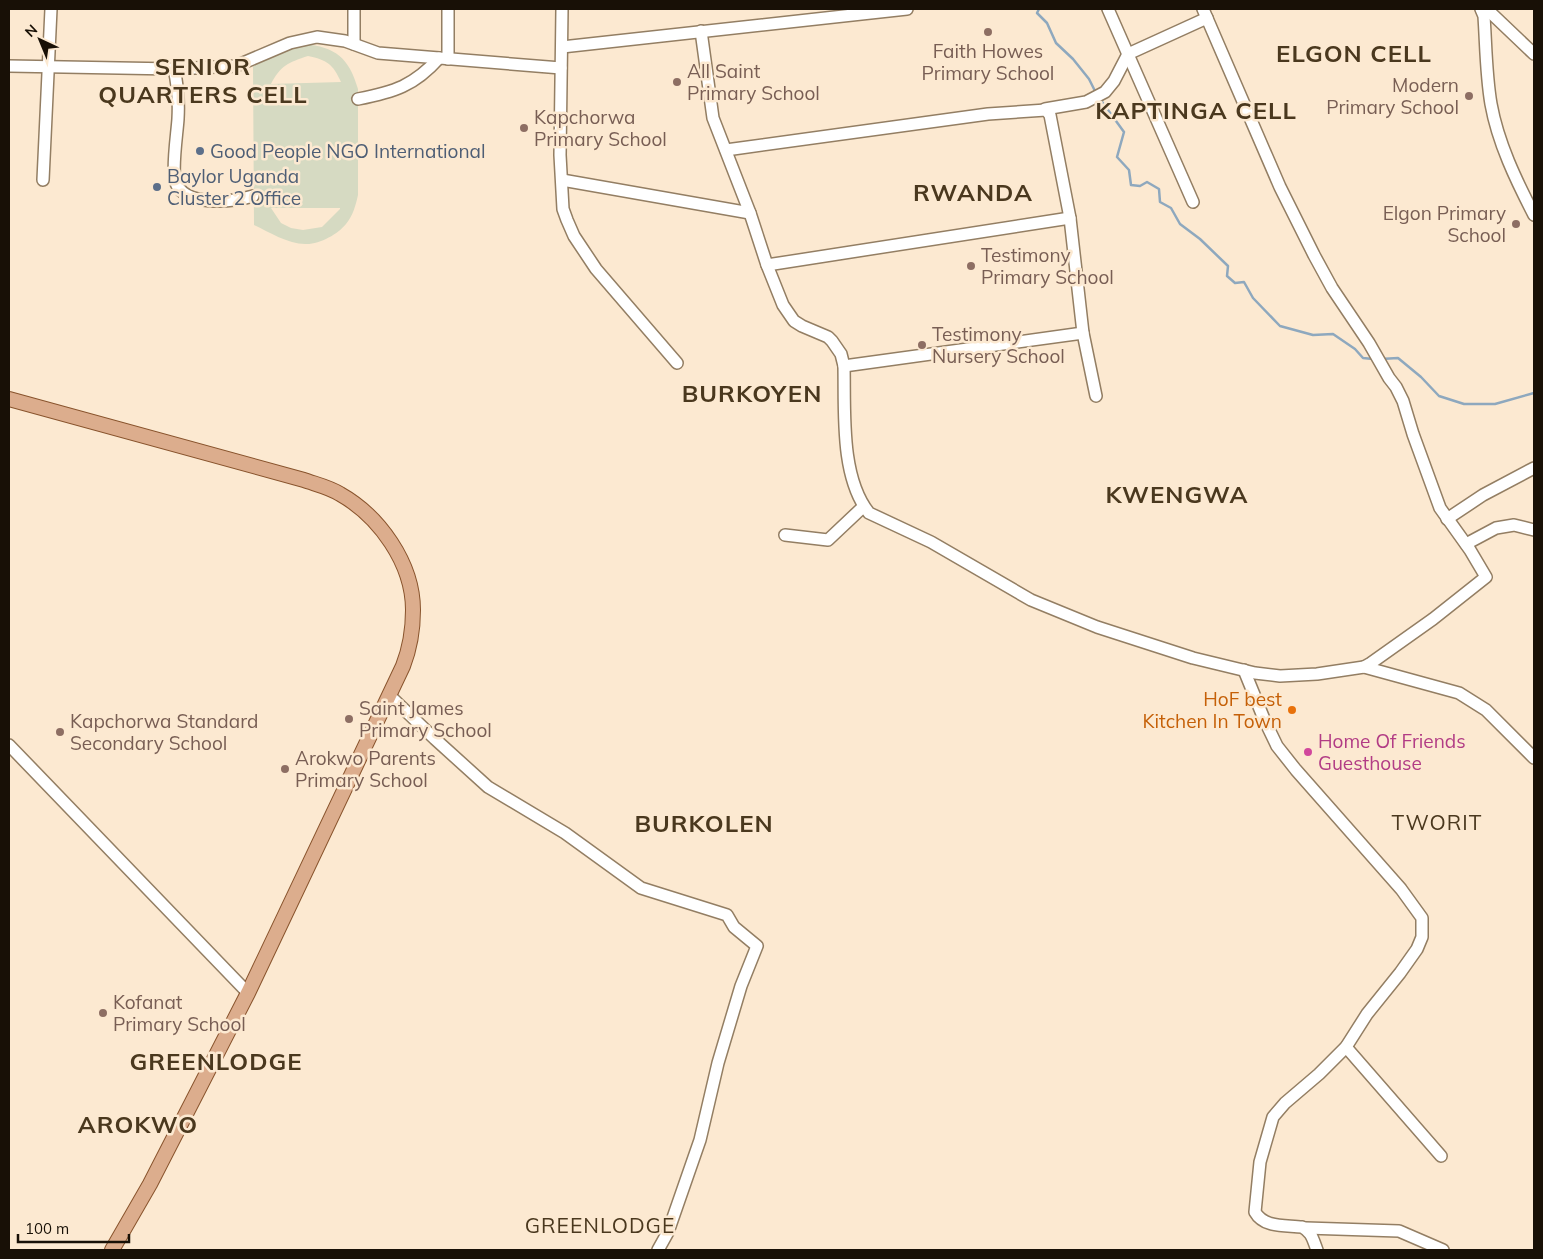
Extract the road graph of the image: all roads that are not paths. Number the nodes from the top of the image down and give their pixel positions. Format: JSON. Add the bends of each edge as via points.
{"nodes":[{"id":1,"x":51,"y":9,"type":"edge"},
{"id":2,"x":354,"y":9,"type":"edge"},
{"id":3,"x":448,"y":9,"type":"edge"},
{"id":4,"x":562,"y":9,"type":"edge"},
{"id":5,"x":907,"y":9,"type":"edge"},
{"id":6,"x":1108,"y":9,"type":"edge"},
{"id":7,"x":1482,"y":9,"type":"edge"},
{"id":8,"x":1205,"y":13,"type":"edge"},
{"id":9,"x":701,"y":31,"type":"junction"},
{"id":10,"x":354,"y":44,"type":"junction"},
{"id":11,"x":562,"y":47,"type":"junction"},
{"id":12,"x":1128,"y":54,"type":"junction"},
{"id":13,"x":1534,"y":54,"type":"edge"},
{"id":14,"x":444,"y":59,"type":"junction"},
{"id":15,"x":9,"y":66,"type":"edge"},
{"id":16,"x":49,"y":67,"type":"junction"},
{"id":17,"x":561,"y":68,"type":"junction"},
{"id":18,"x":174,"y":69,"type":"junction"},
{"id":19,"x":358,"y":99,"type":"dead end"},
{"id":20,"x":1045,"y":109,"type":"junction"},
{"id":21,"x":726,"y":150,"type":"junction"},
{"id":22,"x":43,"y":180,"type":"dead end"},
{"id":23,"x":562,"y":180,"type":"junction"},
{"id":24,"x":253,"y":196,"type":"dead end"},
{"id":25,"x":1194,"y":202,"type":"dead end"},
{"id":26,"x":750,"y":213,"type":"junction"},
{"id":27,"x":1534,"y":215,"type":"edge"},
{"id":28,"x":1070,"y":218,"type":"junction"},
{"id":29,"x":767,"y":264,"type":"junction"},
{"id":30,"x":1083,"y":332,"type":"junction"},
{"id":31,"x":677,"y":363,"type":"dead end"},
{"id":32,"x":844,"y":366,"type":"junction"},
{"id":33,"x":1096,"y":396,"type":"dead end"},
{"id":34,"x":9,"y":399,"type":"edge"},
{"id":35,"x":1534,"y":468,"type":"edge"},
{"id":36,"x":863,"y":507,"type":"junction"},
{"id":37,"x":1447,"y":519,"type":"junction"},
{"id":38,"x":1534,"y":530,"type":"edge"},
{"id":39,"x":785,"y":535,"type":"dead end"},
{"id":40,"x":1466,"y":544,"type":"junction"},
{"id":41,"x":1364,"y":667,"type":"junction"},
{"id":42,"x":1244,"y":670,"type":"junction"},
{"id":43,"x":389,"y":695,"type":"junction"},
{"id":44,"x":9,"y":745,"type":"edge"},
{"id":45,"x":1534,"y":758,"type":"edge"},
{"id":46,"x":248,"y":993,"type":"junction"},
{"id":47,"x":1346,"y":1047,"type":"junction"},
{"id":48,"x":1441,"y":1156,"type":"dead end"},
{"id":49,"x":1306,"y":1228,"type":"junction"},
{"id":50,"x":112,"y":1250,"type":"edge"},
{"id":51,"x":658,"y":1250,"type":"edge"},
{"id":52,"x":1317,"y":1250,"type":"edge"},
{"id":53,"x":1443,"y":1250,"type":"edge"}],
"edges":[{"from":1,"to":16,"type":"street"},
{"from":2,"to":10,"type":"street"},
{"from":3,"to":14,"type":"street"},
{"from":4,"to":11,"type":"street"},
{"from":5,"to":9,"type":"street"},
{"from":6,"to":12,"type":"street"},
{"from":7,"to":13,"type":"street","via":[[1492,14]]},
{"from":7,"to":27,"type":"street","via":[[1492,107],[1501,140]]},
{"from":8,"to":12,"type":"street"},
{"from":8,"to":37,"type":"street","via":[[1280,187],[1314,255],[1403,401],[1440,508]]},
{"from":9,"to":11,"type":"street"},
{"from":9,"to":21,"type":"street","via":[[711,110]]},
{"from":10,"to":14,"type":"street","via":[[378,53]]},
{"from":10,"to":18,"type":"street","via":[[335,39],[306,38],[236,66]]},
{"from":11,"to":17,"type":"street"},
{"from":12,"to":20,"type":"street","via":[[1114,81],[1098,96],[1086,102]]},
{"from":12,"to":25,"type":"street"},
{"from":14,"to":17,"type":"street"},
{"from":14,"to":19,"type":"street","via":[[400,88]]},
{"from":15,"to":16,"type":"street"},
{"from":16,"to":18,"type":"street"},
{"from":16,"to":22,"type":"street"},
{"from":17,"to":23,"type":"street"},
{"from":18,"to":24,"type":"street","via":[[179,94],[175,180],[184,194],[198,200],[238,201]]},
{"from":20,"to":21,"type":"street"},
{"from":20,"to":28,"type":"street","via":[[1050,115]]},
{"from":21,"to":26,"type":"street"},
{"from":23,"to":26,"type":"street"},
{"from":23,"to":31,"type":"street","via":[[563,209],[574,236],[596,269]]},
{"from":26,"to":29,"type":"street"},
{"from":28,"to":29,"type":"street"},
{"from":28,"to":30,"type":"street"},
{"from":29,"to":32,"type":"street","via":[[788,313],[802,326],[832,340]]},
{"from":30,"to":32,"type":"street"},
{"from":30,"to":33,"type":"street"},
{"from":32,"to":36,"type":"street","via":[[847,459]]},
{"from":34,"to":43,"type":"main road","via":[[304,480],[339,493],[364,511],[383,530],[399,557],[410,586],[413,608],[410,645],[404,666]]},
{"from":35,"to":37,"type":"street"},
{"from":36,"to":39,"type":"street","via":[[828,540]]},
{"from":36,"to":42,"type":"street","via":[[874,516],[931,542],[1031,600],[1097,627],[1193,658]]},
{"from":37,"to":40,"type":"street"},
{"from":38,"to":40,"type":"street","via":[[1514,525],[1496,528]]},
{"from":40,"to":41,"type":"street","via":[[1486,577]]},
{"from":41,"to":42,"type":"street","via":[[1280,676]]},
{"from":41,"to":45,"type":"street","via":[[1459,693],[1486,710]]},
{"from":42,"to":47,"type":"street","via":[[1277,746],[1401,889],[1422,918],[1422,937],[1417,949]]},
{"from":43,"to":46,"type":"main road"},
{"from":43,"to":51,"type":"street","via":[[488,787],[565,833],[641,888],[727,915],[734,927],[757,946],[741,986],[718,1063],[700,1140],[668,1232]]},
{"from":44,"to":46,"type":"street"},
{"from":46,"to":50,"type":"main road","via":[[150,1184]]},
{"from":47,"to":48,"type":"street"},
{"from":47,"to":49,"type":"street","via":[[1273,1117],[1260,1162],[1255,1212],[1258,1218],[1265,1223]]},
{"from":49,"to":52,"type":"street"},
{"from":49,"to":53,"type":"street","via":[[1399,1231]]}]}
